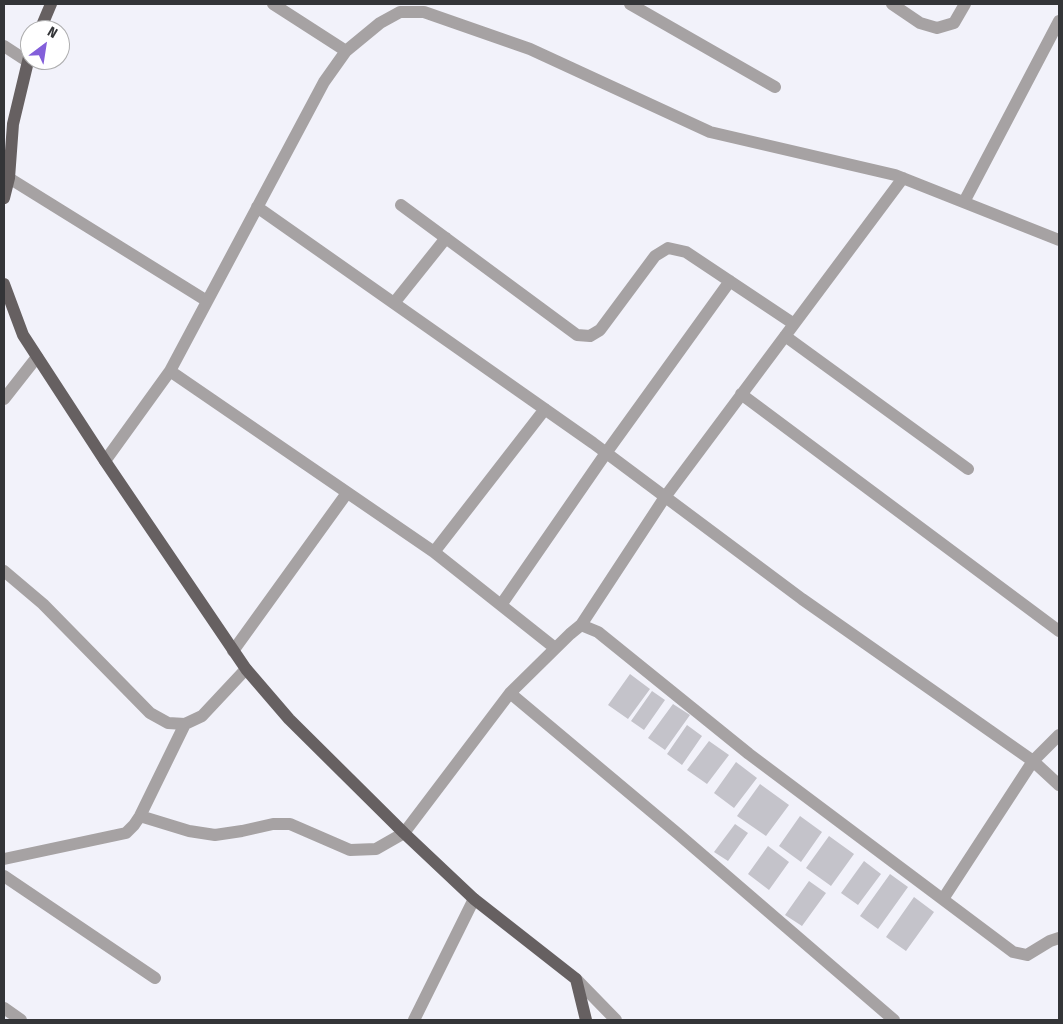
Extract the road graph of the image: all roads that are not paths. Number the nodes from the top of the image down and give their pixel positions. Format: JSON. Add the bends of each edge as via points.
{"nodes":[{"id":1,"x":50,"y":4,"type":"edge"},
{"id":2,"x":273,"y":4,"type":"edge"},
{"id":3,"x":630,"y":4,"type":"edge"},
{"id":4,"x":892,"y":4,"type":"edge"},
{"id":5,"x":965,"y":4,"type":"edge"},
{"id":6,"x":44,"y":20,"type":"edge"},
{"id":7,"x":1059,"y":21,"type":"edge"},
{"id":8,"x":4,"y":46,"type":"edge"},
{"id":9,"x":346,"y":51,"type":"junction"},
{"id":10,"x":20,"y":53,"type":"edge"},
{"id":11,"x":26,"y":70,"type":"edge"},
{"id":12,"x":775,"y":87,"type":"dead end"},
{"id":13,"x":9,"y":178,"type":"junction"},
{"id":14,"x":903,"y":178,"type":"junction"},
{"id":15,"x":4,"y":198,"type":"edge"},
{"id":16,"x":964,"y":202,"type":"junction"},
{"id":17,"x":401,"y":205,"type":"dead end"},
{"id":18,"x":257,"y":207,"type":"junction"},
{"id":19,"x":446,"y":238,"type":"junction"},
{"id":20,"x":1059,"y":240,"type":"edge"},
{"id":21,"x":730,"y":281,"type":"junction"},
{"id":22,"x":4,"y":284,"type":"edge"},
{"id":23,"x":207,"y":302,"type":"junction"},
{"id":24,"x":394,"y":303,"type":"junction"},
{"id":25,"x":794,"y":324,"type":"junction"},
{"id":26,"x":785,"y":336,"type":"junction"},
{"id":27,"x":38,"y":357,"type":"junction"},
{"id":28,"x":170,"y":371,"type":"junction"},
{"id":29,"x":742,"y":394,"type":"junction"},
{"id":30,"x":4,"y":399,"type":"edge"},
{"id":31,"x":545,"y":409,"type":"junction"},
{"id":32,"x":606,"y":453,"type":"junction"},
{"id":33,"x":105,"y":461,"type":"junction"},
{"id":34,"x":968,"y":469,"type":"dead end"},
{"id":35,"x":347,"y":493,"type":"junction"},
{"id":36,"x":665,"y":497,"type":"junction"},
{"id":37,"x":434,"y":552,"type":"junction"},
{"id":38,"x":4,"y":571,"type":"edge"},
{"id":39,"x":501,"y":605,"type":"junction"},
{"id":40,"x":582,"y":625,"type":"junction"},
{"id":41,"x":1059,"y":632,"type":"edge"},
{"id":42,"x":554,"y":648,"type":"junction"},
{"id":43,"x":233,"y":651,"type":"junction"},
{"id":44,"x":246,"y":669,"type":"junction"},
{"id":45,"x":510,"y":693,"type":"junction"},
{"id":46,"x":185,"y":724,"type":"junction"},
{"id":47,"x":1059,"y":734,"type":"edge"},
{"id":48,"x":1033,"y":761,"type":"junction"},
{"id":49,"x":1059,"y":785,"type":"edge"},
{"id":50,"x":140,"y":816,"type":"junction"},
{"id":51,"x":404,"y":833,"type":"junction"},
{"id":52,"x":4,"y":859,"type":"edge"},
{"id":53,"x":4,"y":876,"type":"edge"},
{"id":54,"x":474,"y":898,"type":"junction"},
{"id":55,"x":943,"y":899,"type":"junction"},
{"id":56,"x":1059,"y":938,"type":"edge"},
{"id":57,"x":155,"y":978,"type":"dead end"},
{"id":58,"x":576,"y":979,"type":"junction"},
{"id":59,"x":4,"y":1008,"type":"edge"},
{"id":60,"x":21,"y":1020,"type":"edge"},
{"id":61,"x":414,"y":1020,"type":"edge"},
{"id":62,"x":586,"y":1020,"type":"edge"},
{"id":63,"x":616,"y":1020,"type":"edge"},
{"id":64,"x":894,"y":1020,"type":"edge"}],
"edges":[{"from":1,"to":6,"type":"main road"},
{"from":2,"to":9,"type":"street"},
{"from":3,"to":12,"type":"street"},
{"from":4,"to":5,"type":"street","via":[[920,23],[937,28],[954,23]]},
{"from":7,"to":16,"type":"street"},
{"from":8,"to":10,"type":"street"},
{"from":9,"to":14,"type":"street","via":[[400,12],[424,12],[530,49],[710,132]]},
{"from":9,"to":18,"type":"street","via":[[324,82]]},
{"from":11,"to":13,"type":"main road","via":[[13,124]]},
{"from":13,"to":15,"type":"main road"},
{"from":13,"to":23,"type":"street"},
{"from":14,"to":16,"type":"street"},
{"from":14,"to":25,"type":"street"},
{"from":16,"to":20,"type":"street"},
{"from":17,"to":19,"type":"street"},
{"from":18,"to":23,"type":"street"},
{"from":18,"to":24,"type":"street"},
{"from":19,"to":21,"type":"street","via":[[577,335],[590,336],[600,330],[655,256],[668,248],[686,252]]},
{"from":19,"to":24,"type":"street"},
{"from":21,"to":25,"type":"street"},
{"from":21,"to":32,"type":"street"},
{"from":22,"to":27,"type":"main road","via":[[23,334]]},
{"from":23,"to":28,"type":"street"},
{"from":24,"to":31,"type":"street"},
{"from":25,"to":26,"type":"street"},
{"from":26,"to":29,"type":"street"},
{"from":26,"to":34,"type":"street"},
{"from":27,"to":30,"type":"street"},
{"from":27,"to":33,"type":"main road"},
{"from":28,"to":33,"type":"street"},
{"from":28,"to":35,"type":"street"},
{"from":29,"to":36,"type":"street"},
{"from":29,"to":41,"type":"street"},
{"from":31,"to":32,"type":"street"},
{"from":31,"to":37,"type":"street"},
{"from":32,"to":36,"type":"street"},
{"from":32,"to":39,"type":"street"},
{"from":33,"to":43,"type":"main road"},
{"from":35,"to":37,"type":"street"},
{"from":35,"to":43,"type":"street"},
{"from":36,"to":40,"type":"street"},
{"from":36,"to":48,"type":"street","via":[[802,599]]},
{"from":37,"to":39,"type":"street"},
{"from":38,"to":46,"type":"street","via":[[42,604],[150,713],[168,722]]},
{"from":39,"to":42,"type":"street"},
{"from":40,"to":42,"type":"street"},
{"from":40,"to":55,"type":"street","via":[[598,632],[749,754]]},
{"from":42,"to":45,"type":"street"},
{"from":43,"to":44,"type":"main road"},
{"from":44,"to":46,"type":"street","via":[[202,716]]},
{"from":44,"to":51,"type":"main road","via":[[289,719]]},
{"from":45,"to":51,"type":"street"},
{"from":45,"to":64,"type":"street"},
{"from":46,"to":50,"type":"street"},
{"from":47,"to":48,"type":"street"},
{"from":48,"to":49,"type":"street"},
{"from":48,"to":55,"type":"street"},
{"from":50,"to":51,"type":"street","via":[[214,836],[273,824],[290,824],[350,850],[376,849]]},
{"from":50,"to":52,"type":"street","via":[[126,832]]},
{"from":51,"to":54,"type":"main road"},
{"from":53,"to":57,"type":"street"},
{"from":54,"to":58,"type":"main road"},
{"from":54,"to":61,"type":"street"},
{"from":55,"to":56,"type":"street","via":[[1019,955],[1027,955]]},
{"from":58,"to":62,"type":"main road"},
{"from":58,"to":63,"type":"street"},
{"from":59,"to":60,"type":"street"}]}
